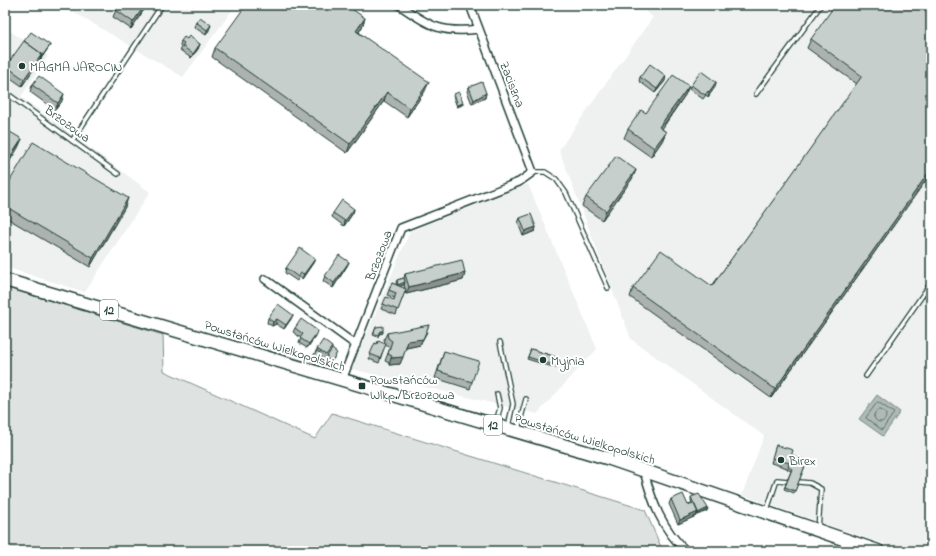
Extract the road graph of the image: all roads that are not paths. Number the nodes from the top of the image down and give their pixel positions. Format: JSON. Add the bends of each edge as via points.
{"nodes":[{"id":1,"x":162,"y":5,"type":"edge"},
{"id":2,"x":399,"y":5,"type":"edge"},
{"id":3,"x":470,"y":5,"type":"edge"},
{"id":4,"x":821,"y":5,"type":"edge"},
{"id":5,"x":479,"y":29,"type":"junction"},
{"id":6,"x":5,"y":92,"type":"edge"},
{"id":7,"x":756,"y":94,"type":"dead end"},
{"id":8,"x":72,"y":141,"type":"junction"},
{"id":9,"x":533,"y":172,"type":"junction"},
{"id":10,"x":118,"y":174,"type":"dead end"},
{"id":11,"x":265,"y":279,"type":"dead end"},
{"id":12,"x":5,"y":280,"type":"edge"},
{"id":13,"x":931,"y":283,"type":"edge"},
{"id":14,"x":608,"y":288,"type":"dead end"},
{"id":15,"x":500,"y":342,"type":"dead end"},
{"id":16,"x":356,"y":345,"type":"junction"},
{"id":17,"x":866,"y":376,"type":"dead end"},
{"id":18,"x":342,"y":380,"type":"junction"},
{"id":19,"x":497,"y":394,"type":"dead end"},
{"id":20,"x":526,"y":398,"type":"dead end"},
{"id":21,"x":507,"y":429,"type":"junction"},
{"id":22,"x":644,"y":471,"type":"junction"},
{"id":23,"x":766,"y":512,"type":"junction"},
{"id":24,"x":818,"y":530,"type":"junction"},
{"id":25,"x":686,"y":551,"type":"edge"},
{"id":26,"x":878,"y":551,"type":"edge"}],
"edges":[{"from":1,"to":8,"type":"lane"},
{"from":2,"to":5,"type":"street","via":[[427,23],[444,30],[458,32]]},
{"from":3,"to":5,"type":"street","name":"Zaciszna"},
{"from":4,"to":7,"type":"lane"},
{"from":5,"to":9,"type":"street","name":"Zaciszna"},
{"from":6,"to":8,"type":"lane","name":"Brzozowa"},
{"from":8,"to":10,"type":"lane","name":"Brzozowa"},
{"from":9,"to":14,"type":"lane","via":[[545,172],[556,179],[566,193]]},
{"from":9,"to":16,"type":"street","name":"Brzozowa","via":[[519,182],[401,228]]},
{"from":11,"to":16,"type":"street"},
{"from":12,"to":18,"type":"main road","name":"Powstańców Wielkopolskich","number":"12"},
{"from":13,"to":17,"type":"lane"},
{"from":15,"to":21,"type":"lane","via":[[513,404]]},
{"from":16,"to":18,"type":"street","name":"Brzozowa"},
{"from":18,"to":21,"type":"main road","name":"Powstańców Wielkopolskich","number":"12"},
{"from":19,"to":21,"type":"lane"},
{"from":20,"to":21,"type":"lane"},
{"from":21,"to":22,"type":"main road","name":"Powstańców Wielkopolskich","number":"12"},
{"from":22,"to":23,"type":"main road","name":"Powstańców Wielkopolskich","number":"12"},
{"from":22,"to":25,"type":"street","via":[[651,498],[665,529]]},
{"from":23,"to":24,"type":"main road","name":"Powstańców Wielkopolskich","number":"12"},
{"from":23,"to":24,"type":"lane","via":[[777,480],[810,483],[821,489]]},
{"from":24,"to":26,"type":"main road","name":"Powstańców Wielkopolskich","number":"12"}]}
